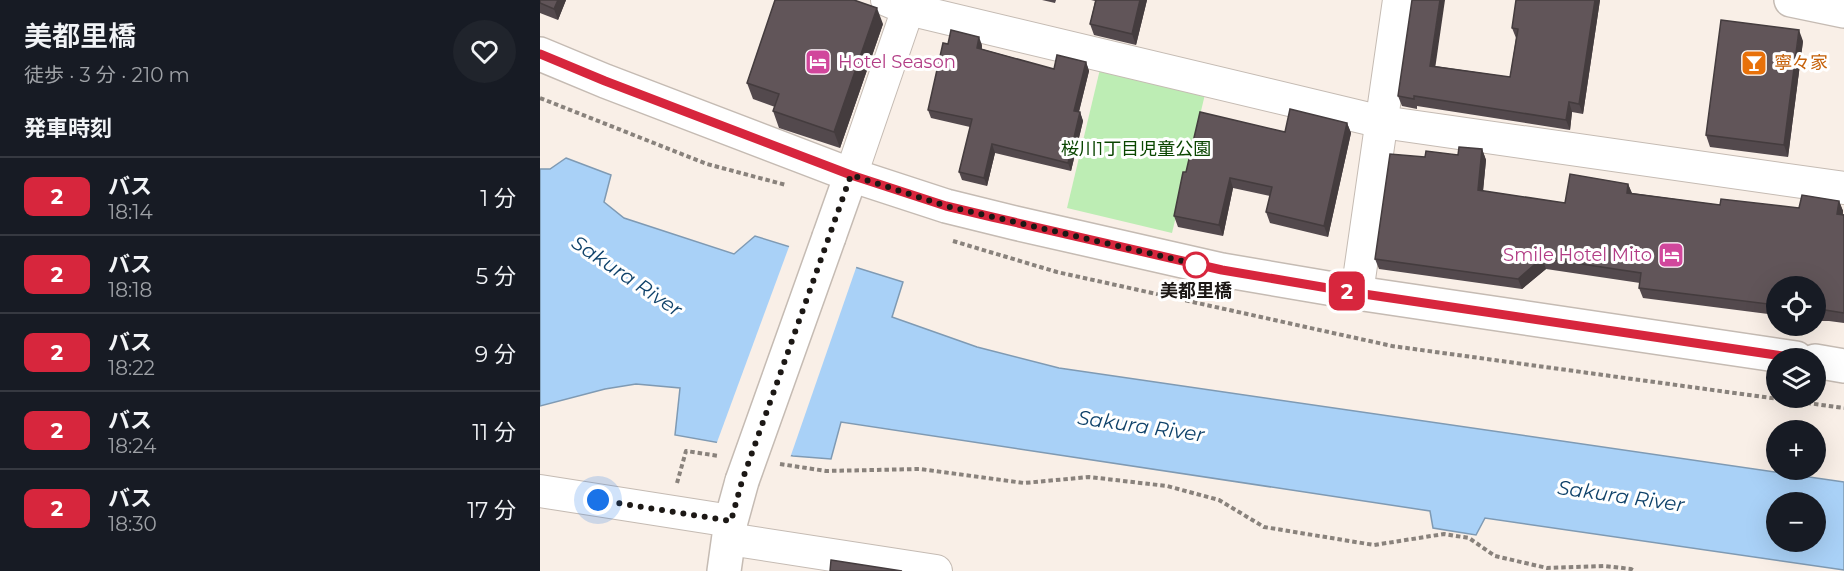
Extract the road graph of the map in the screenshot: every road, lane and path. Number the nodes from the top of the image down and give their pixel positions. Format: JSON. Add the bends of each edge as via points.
{"nodes":[{"id":1,"x":1399,"y":0,"type":"edge"},
{"id":2,"x":1791,"y":0,"type":"edge"},
{"id":3,"x":902,"y":3,"type":"edge"},
{"id":4,"x":1841,"y":7,"type":"edge"},
{"id":5,"x":540,"y":54,"type":"edge"},
{"id":6,"x":540,"y":98,"type":"edge"},
{"id":7,"x":1382,"y":122,"type":"junction"},
{"id":8,"x":851,"y":175,"type":"junction"},
{"id":9,"x":796,"y":188,"type":"dead end"},
{"id":10,"x":1844,"y":188,"type":"edge"},
{"id":11,"x":950,"y":240,"type":"dead end"},
{"id":12,"x":1357,"y":293,"type":"junction"},
{"id":13,"x":1766,"y":354,"type":"edge"},
{"id":14,"x":1826,"y":363,"type":"edge"},
{"id":15,"x":1844,"y":366,"type":"edge"},
{"id":16,"x":1844,"y":408,"type":"edge"},
{"id":17,"x":721,"y":456,"type":"dead end"},
{"id":18,"x":779,"y":464,"type":"dead end"},
{"id":19,"x":676,"y":487,"type":"dead end"},
{"id":20,"x":540,"y":491,"type":"edge"},
{"id":21,"x":730,"y":530,"type":"junction"},
{"id":22,"x":724,"y":571,"type":"edge"},
{"id":23,"x":936,"y":571,"type":"edge"},
{"id":24,"x":1635,"y":571,"type":"edge"}],
"edges":[{"from":1,"to":7,"type":"street"},
{"from":2,"to":4,"type":"street"},
{"from":3,"to":7,"type":"street"},
{"from":3,"to":8,"type":"street"},
{"from":5,"to":8,"type":"street"},
{"from":6,"to":9,"type":"path","via":[[707,164]]},
{"from":7,"to":10,"type":"street"},
{"from":7,"to":12,"type":"street"},
{"from":8,"to":12,"type":"street","via":[[946,206],[1151,255]]},
{"from":8,"to":21,"type":"street","bridge":true,"via":[[742,481]]},
{"from":11,"to":16,"type":"path","via":[[1057,272],[1392,346]]},
{"from":12,"to":13,"type":"street"},
{"from":14,"to":15,"type":"street"},
{"from":17,"to":19,"type":"path","via":[[686,451]]},
{"from":18,"to":24,"type":"path","via":[[826,471],[920,469],[1024,483],[1089,477],[1167,486],[1219,500],[1264,527],[1374,545],[1444,534],[1469,538],[1495,556],[1547,568],[1605,566]]},
{"from":20,"to":21,"type":"street"},
{"from":21,"to":22,"type":"street"},
{"from":21,"to":23,"type":"street"}]}
